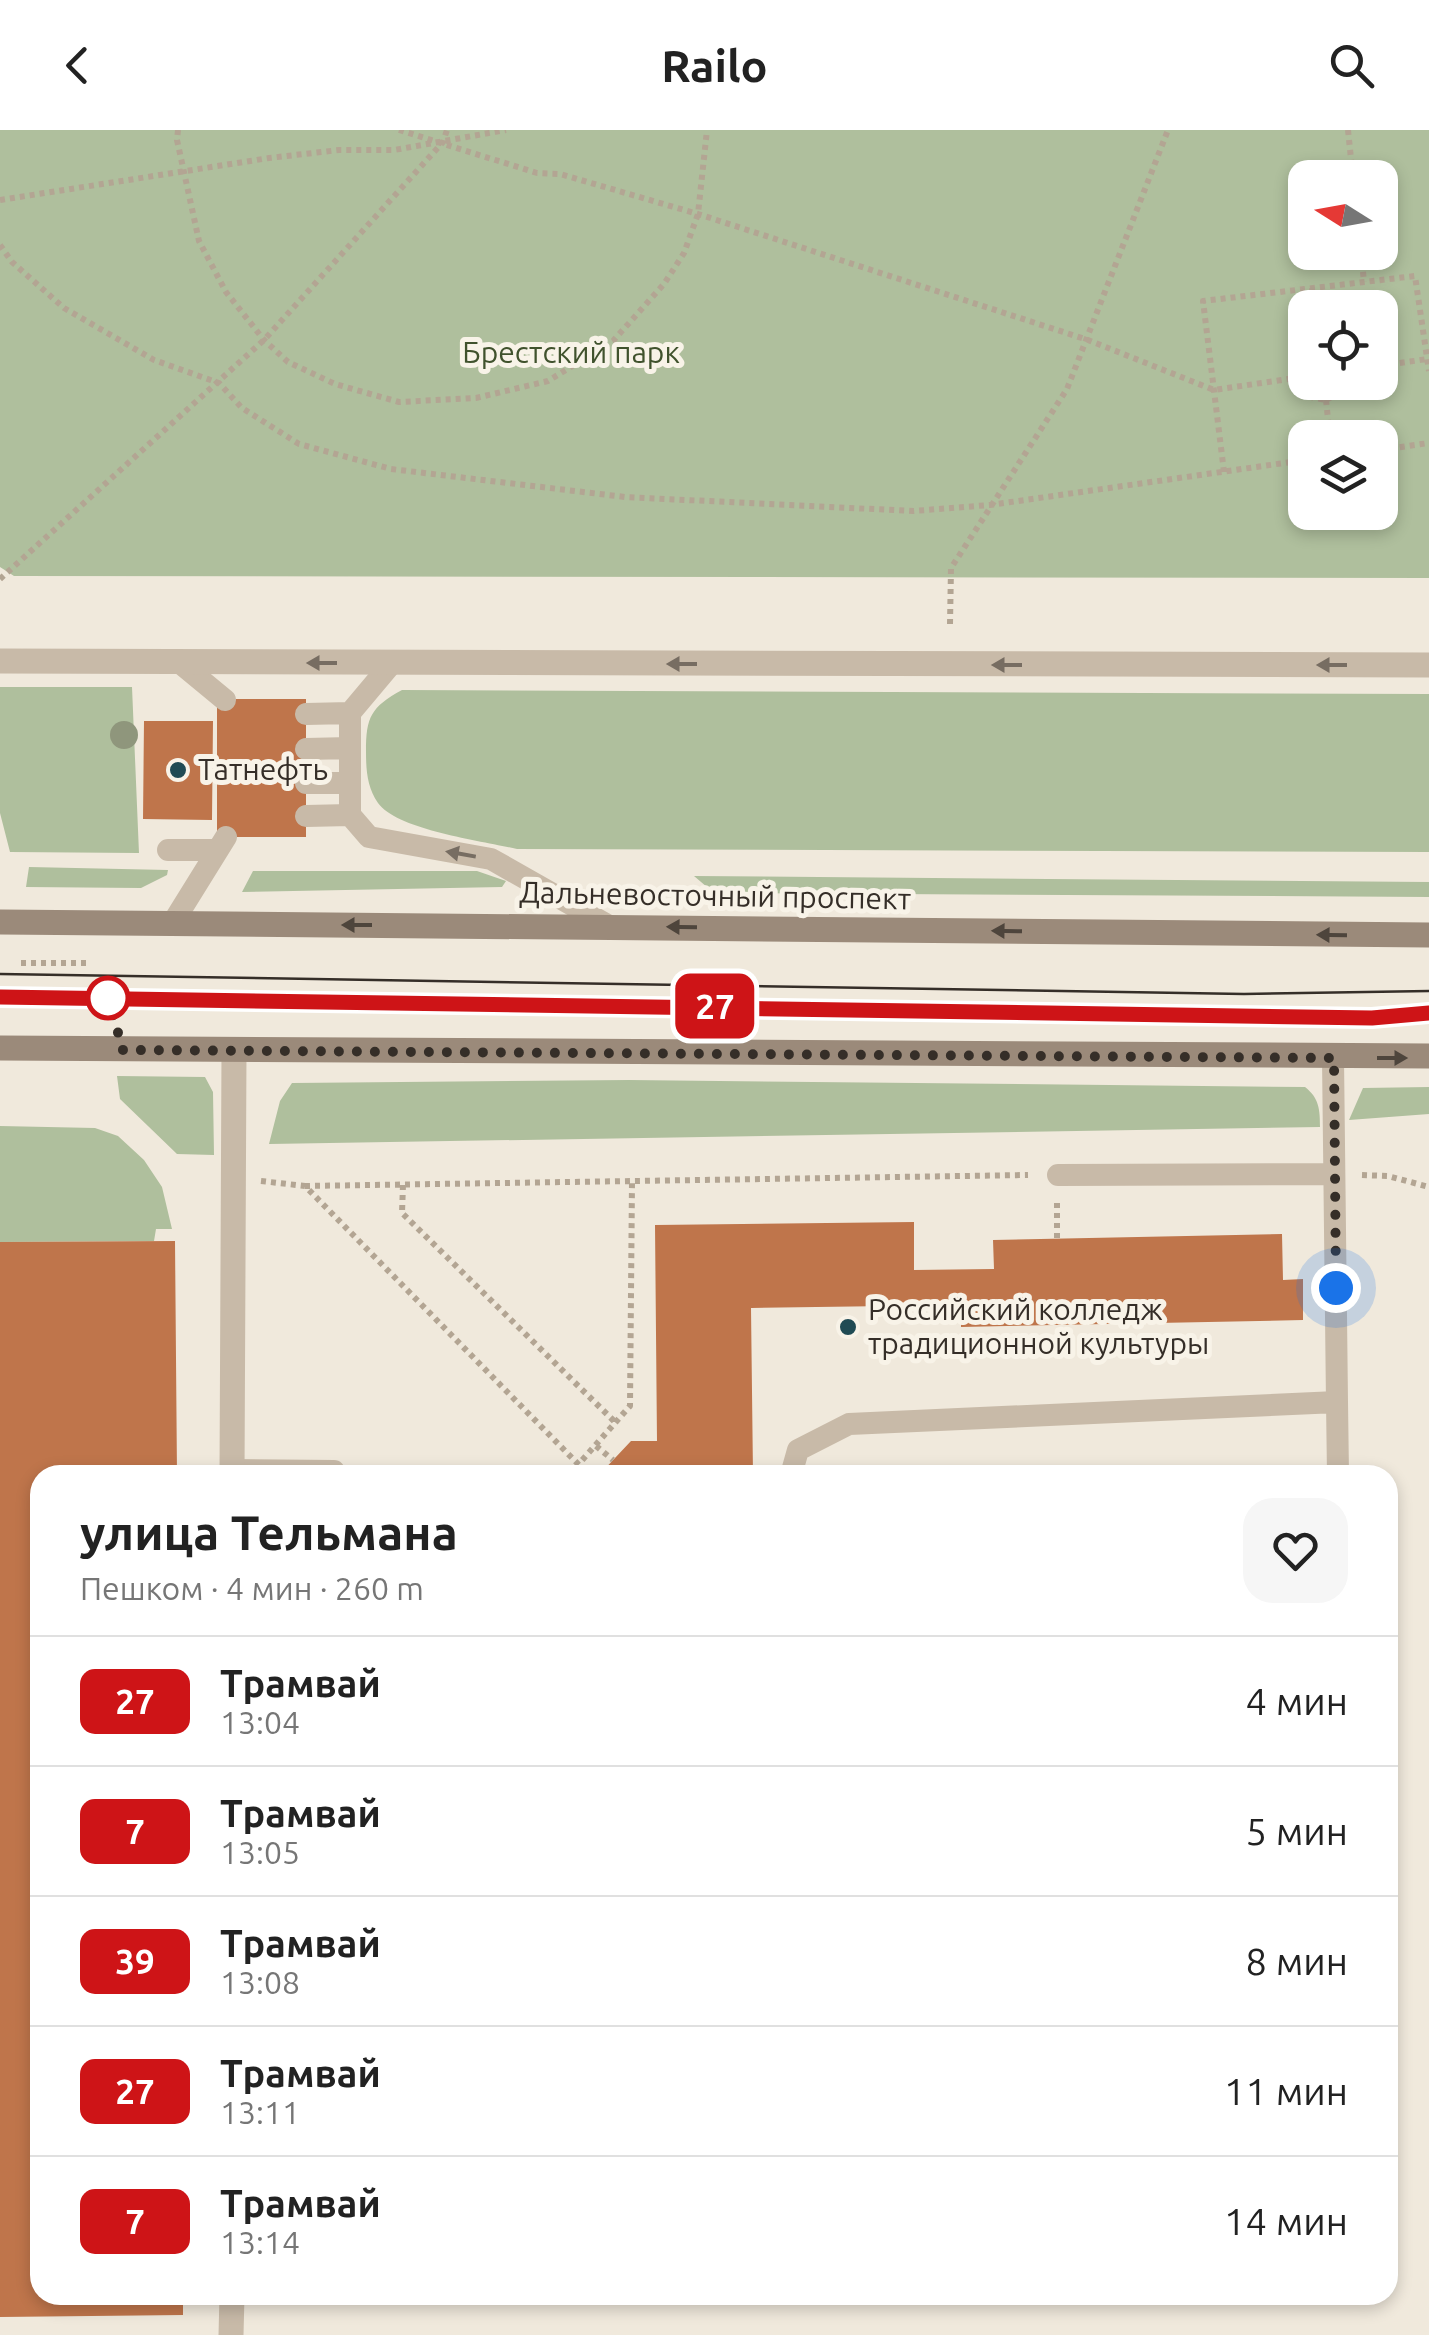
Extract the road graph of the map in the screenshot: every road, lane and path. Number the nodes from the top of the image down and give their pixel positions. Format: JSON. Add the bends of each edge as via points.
{"nodes":[{"id":1,"x":178,"y":130,"type":"edge"},
{"id":2,"x":399,"y":130,"type":"edge"},
{"id":3,"x":447,"y":130,"type":"edge"},
{"id":4,"x":506,"y":130,"type":"edge"},
{"id":5,"x":708,"y":130,"type":"edge"},
{"id":6,"x":1168,"y":130,"type":"edge"},
{"id":7,"x":1348,"y":130,"type":"edge"},
{"id":8,"x":443,"y":142,"type":"junction"},
{"id":9,"x":1351,"y":160,"type":"edge"},
{"id":10,"x":184,"y":173,"type":"junction"},
{"id":11,"x":0,"y":200,"type":"edge"},
{"id":12,"x":698,"y":214,"type":"junction"},
{"id":13,"x":0,"y":245,"type":"edge"},
{"id":14,"x":1362,"y":270,"type":"edge"},
{"id":15,"x":1364,"y":282,"type":"junction"},
{"id":16,"x":1312,"y":288,"type":"joint"},
{"id":17,"x":264,"y":340,"type":"junction"},
{"id":18,"x":1088,"y":340,"type":"junction"},
{"id":19,"x":1427,"y":358,"type":"edge"},
{"id":20,"x":1398,"y":363,"type":"edge"},
{"id":21,"x":1429,"y":372,"type":"edge"},
{"id":22,"x":1288,"y":379,"type":"edge"},
{"id":23,"x":218,"y":382,"type":"junction"},
{"id":24,"x":1214,"y":390,"type":"junction"},
{"id":25,"x":1326,"y":400,"type":"edge"},
{"id":26,"x":1328,"y":420,"type":"edge"},
{"id":27,"x":1429,"y":443,"type":"edge"},
{"id":28,"x":1398,"y":447,"type":"edge"},
{"id":29,"x":1288,"y":463,"type":"edge"},
{"id":30,"x":1224,"y":472,"type":"junction"},
{"id":31,"x":990,"y":505,"type":"junction"},
{"id":32,"x":0,"y":580,"type":"edge"},
{"id":33,"x":950,"y":624,"type":"dead end"},
{"id":34,"x":0,"y":661,"type":"edge"},
{"id":35,"x":179,"y":662,"type":"junction"},
{"id":36,"x":392,"y":663,"type":"junction"},
{"id":37,"x":1429,"y":666,"type":"edge"},
{"id":38,"x":225,"y":700,"type":"dead end"},
{"id":39,"x":350,"y":713,"type":"junction"},
{"id":40,"x":306,"y":714,"type":"dead end"},
{"id":41,"x":306,"y":748,"type":"dead end"},
{"id":42,"x":350,"y":748,"type":"junction"},
{"id":43,"x":306,"y":783,"type":"dead end"},
{"id":44,"x":350,"y":783,"type":"junction"},
{"id":45,"x":306,"y":816,"type":"dead end"},
{"id":46,"x":350,"y":816,"type":"junction"},
{"id":47,"x":168,"y":850,"type":"dead end"},
{"id":48,"x":0,"y":922,"type":"edge"},
{"id":49,"x":172,"y":924,"type":"junction"},
{"id":50,"x":610,"y":926,"type":"junction"},
{"id":51,"x":1429,"y":935,"type":"edge"},
{"id":52,"x":21,"y":963,"type":"dead end"},
{"id":53,"x":92,"y":963,"type":"dead end"},
{"id":54,"x":0,"y":1048,"type":"edge"},
{"id":55,"x":234,"y":1051,"type":"junction"},
{"id":56,"x":1429,"y":1056,"type":"edge"},
{"id":57,"x":1334,"y":1058,"type":"junction"},
{"id":58,"x":232,"y":1170,"type":"junction"},
{"id":59,"x":1058,"y":1174,"type":"junction"},
{"id":60,"x":1334,"y":1174,"type":"junction"},
{"id":61,"x":632,"y":1181,"type":"junction"},
{"id":62,"x":403,"y":1185,"type":"junction"},
{"id":63,"x":305,"y":1186,"type":"junction"},
{"id":64,"x":1429,"y":1187,"type":"edge"},
{"id":65,"x":1057,"y":1238,"type":"dead end"},
{"id":66,"x":1338,"y":1402,"type":"junction"},
{"id":67,"x":616,"y":1423,"type":"junction"},
{"id":68,"x":596,"y":1446,"type":"junction"},
{"id":69,"x":613,"y":1460,"type":"dead end"},
{"id":70,"x":232,"y":1465,"type":"edge"},
{"id":71,"x":579,"y":1465,"type":"joint"},
{"id":72,"x":794,"y":1465,"type":"edge"},
{"id":73,"x":1338,"y":1465,"type":"edge"},
{"id":74,"x":232,"y":2305,"type":"edge"},
{"id":75,"x":231,"y":2335,"type":"edge"}],
"edges":[{"from":1,"to":10,"type":"path"},
{"from":2,"to":8,"type":"path"},
{"from":3,"to":8,"type":"path"},
{"from":4,"to":8,"type":"path"},
{"from":5,"to":12,"type":"path"},
{"from":6,"to":18,"type":"path"},
{"from":7,"to":9,"type":"path"},
{"from":8,"to":10,"type":"path"},
{"from":8,"to":12,"type":"path"},
{"from":8,"to":17,"type":"path"},
{"from":10,"to":11,"type":"path"},
{"from":10,"to":17,"type":"path","via":[[199,241],[226,292]]},
{"from":12,"to":17,"type":"path","via":[[664,284],[612,341],[548,381],[476,398],[399,402],[335,384],[288,362]]},
{"from":12,"to":18,"type":"path"},
{"from":13,"to":23,"type":"path","via":[[64,308],[154,360]]},
{"from":14,"to":15,"type":"path"},
{"from":15,"to":16,"type":"path"},
{"from":15,"to":19,"type":"path","via":[[1415,276]]},
{"from":16,"to":24,"type":"path","via":[[1203,301]]},
{"from":17,"to":23,"type":"path"},
{"from":18,"to":24,"type":"path"},
{"from":18,"to":31,"type":"path","via":[[1067,390]]},
{"from":19,"to":20,"type":"path"},
{"from":19,"to":21,"type":"path"},
{"from":22,"to":24,"type":"path"},
{"from":23,"to":31,"type":"path","via":[[242,408],[299,444],[391,469],[625,497],[913,511]]},
{"from":23,"to":32,"type":"path"},
{"from":24,"to":30,"type":"path"},
{"from":25,"to":26,"type":"path"},
{"from":27,"to":28,"type":"path"},
{"from":29,"to":30,"type":"path"},
{"from":30,"to":31,"type":"path"},
{"from":31,"to":33,"type":"path","via":[[950,568]]},
{"from":34,"to":35,"type":"street"},
{"from":36,"to":35,"type":"street","one_way":true},
{"from":35,"to":38,"type":"lane"},
{"from":37,"to":36,"type":"street","one_way":true},
{"from":36,"to":39,"type":"lane"},
{"from":39,"to":40,"type":"lane"},
{"from":39,"to":42,"type":"lane"},
{"from":41,"to":42,"type":"lane"},
{"from":42,"to":44,"type":"lane"},
{"from":43,"to":44,"type":"lane"},
{"from":44,"to":46,"type":"lane"},
{"from":45,"to":46,"type":"lane"},
{"from":50,"to":46,"type":"lane","one_way":true,"via":[[491,859],[369,837]]},
{"from":47,"to":49,"type":"lane","via":[[222,844]]},
{"from":48,"to":49,"type":"main road","name":"Дальневосточный проспект"},
{"from":50,"to":49,"type":"main road","name":"Дальневосточный проспект","one_way":true},
{"from":51,"to":50,"type":"main road","name":"Дальневосточный проспект","one_way":true},
{"from":52,"to":53,"type":"path"},
{"from":54,"to":55,"type":"main road"},
{"from":55,"to":57,"type":"main road"},
{"from":55,"to":58,"type":"street"},
{"from":57,"to":56,"type":"main road","one_way":true},
{"from":57,"to":60,"type":"lane"},
{"from":58,"to":63,"type":"path","via":[[270,1184]]},
{"from":58,"to":70,"type":"street"},
{"from":59,"to":60,"type":"lane"},
{"from":59,"to":61,"type":"path"},
{"from":59,"to":65,"type":"path"},
{"from":60,"to":64,"type":"path","via":[[1388,1176]]},
{"from":60,"to":66,"type":"lane"},
{"from":61,"to":62,"type":"path"},
{"from":61,"to":67,"type":"path","via":[[630,1406]]},
{"from":62,"to":63,"type":"path"},
{"from":62,"to":67,"type":"path","via":[[402,1213]]},
{"from":63,"to":71,"type":"path"},
{"from":66,"to":72,"type":"lane","via":[[849,1424],[798,1450]]},
{"from":66,"to":73,"type":"lane"},
{"from":67,"to":68,"type":"path"},
{"from":68,"to":69,"type":"path"},
{"from":68,"to":71,"type":"path"},
{"from":74,"to":75,"type":"street"}]}
